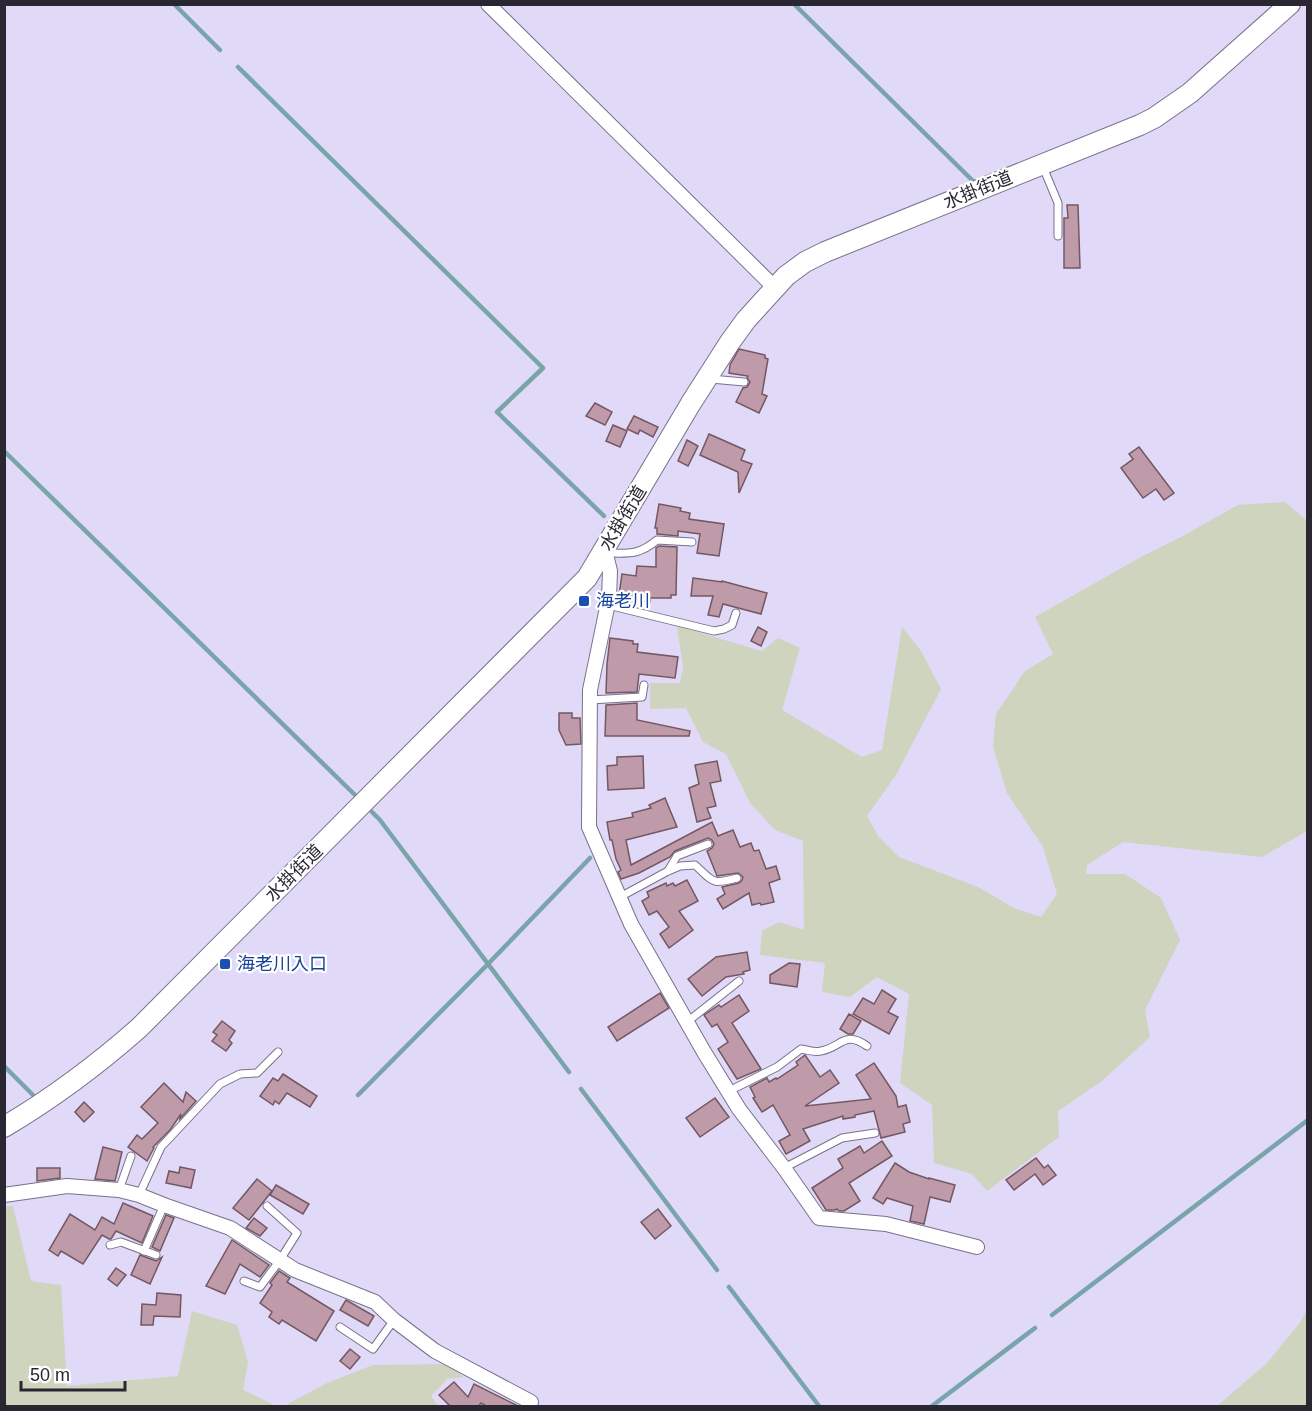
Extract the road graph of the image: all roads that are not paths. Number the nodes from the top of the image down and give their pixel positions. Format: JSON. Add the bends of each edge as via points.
{"nodes":[{"id":1,"x":488,"y":4,"type":"edge"},
{"id":2,"x":1290,"y":4,"type":"edge"},
{"id":3,"x":1042,"y":165,"type":"junction"},
{"id":4,"x":1058,"y":236,"type":"dead end"},
{"id":5,"x":774,"y":287,"type":"junction"},
{"id":6,"x":707,"y":378,"type":"junction"},
{"id":7,"x":744,"y":382,"type":"dead end"},
{"id":8,"x":692,"y":542,"type":"dead end"},
{"id":9,"x":605,"y":552,"type":"junction"},
{"id":10,"x":607,"y":604,"type":"junction"},
{"id":11,"x":736,"y":613,"type":"dead end"},
{"id":12,"x":644,"y":685,"type":"dead end"},
{"id":13,"x":590,"y":700,"type":"junction"},
{"id":14,"x":708,"y":844,"type":"dead end"},
{"id":15,"x":668,"y":871,"type":"junction"},
{"id":16,"x":737,"y":878,"type":"dead end"},
{"id":17,"x":620,"y":897,"type":"junction"},
{"id":18,"x":739,"y":981,"type":"dead end"},
{"id":19,"x":687,"y":1022,"type":"junction"},
{"id":20,"x":867,"y":1046,"type":"dead end"},
{"id":21,"x":278,"y":1052,"type":"dead end"},
{"id":22,"x":729,"y":1091,"type":"junction"},
{"id":23,"x":4,"y":1127,"type":"edge"},
{"id":24,"x":875,"y":1133,"type":"dead end"},
{"id":25,"x":131,"y":1156,"type":"dead end"},
{"id":26,"x":784,"y":1168,"type":"junction"},
{"id":27,"x":119,"y":1190,"type":"junction"},
{"id":28,"x":4,"y":1195,"type":"edge"},
{"id":29,"x":139,"y":1195,"type":"junction"},
{"id":30,"x":164,"y":1205,"type":"junction"},
{"id":31,"x":267,"y":1206,"type":"dead end"},
{"id":32,"x":110,"y":1245,"type":"dead end"},
{"id":33,"x":977,"y":1247,"type":"dead end"},
{"id":34,"x":144,"y":1251,"type":"junction"},
{"id":35,"x":156,"y":1255,"type":"dead end"},
{"id":36,"x":280,"y":1260,"type":"junction"},
{"id":37,"x":244,"y":1281,"type":"dead end"},
{"id":38,"x":394,"y":1320,"type":"junction"},
{"id":39,"x":340,"y":1327,"type":"dead end"},
{"id":40,"x":529,"y":1404,"type":"edge"}],
"edges":[{"from":1,"to":5,"type":"street"},
{"from":2,"to":3,"type":"main road","name":"水掛街道","via":[[1190,93],[1162,112],[1140,125]]},
{"from":3,"to":4,"type":"lane","via":[[1058,203]]},
{"from":3,"to":5,"type":"main road","name":"水掛街道","via":[[825,252],[805,262]]},
{"from":5,"to":6,"type":"main road","name":"水掛街道"},
{"from":6,"to":7,"type":"lane"},
{"from":6,"to":9,"type":"main road","name":"水掛街道"},
{"from":8,"to":9,"type":"lane","via":[[657,540],[635,553]]},
{"from":9,"to":10,"type":"street","via":[[610,571]]},
{"from":9,"to":23,"type":"main road","name":"水掛街道","via":[[587,578],[139,1028],[72,1083]]},
{"from":10,"to":11,"type":"lane","via":[[714,631],[732,625]]},
{"from":10,"to":13,"type":"street"},
{"from":12,"to":13,"type":"lane","via":[[642,697]]},
{"from":13,"to":17,"type":"street","via":[[589,827]]},
{"from":14,"to":15,"type":"lane","via":[[677,856]]},
{"from":15,"to":16,"type":"lane","via":[[695,865],[720,883]]},
{"from":15,"to":17,"type":"lane"},
{"from":17,"to":19,"type":"street","via":[[631,924]]},
{"from":18,"to":19,"type":"lane"},
{"from":19,"to":22,"type":"street"},
{"from":20,"to":22,"type":"lane","via":[[857,1039],[844,1040],[819,1052],[801,1049],[777,1067]]},
{"from":21,"to":29,"type":"lane","via":[[257,1073],[240,1074],[220,1084],[161,1147]]},
{"from":22,"to":26,"type":"street"},
{"from":24,"to":26,"type":"lane","via":[[842,1138]]},
{"from":25,"to":27,"type":"lane"},
{"from":26,"to":33,"type":"street","via":[[819,1218],[886,1224]]},
{"from":27,"to":28,"type":"street","via":[[67,1186]]},
{"from":27,"to":29,"type":"street"},
{"from":29,"to":30,"type":"street"},
{"from":30,"to":34,"type":"lane"},
{"from":30,"to":36,"type":"street","via":[[230,1228]]},
{"from":31,"to":36,"type":"lane","via":[[297,1233]]},
{"from":32,"to":34,"type":"lane","via":[[121,1242]]},
{"from":34,"to":35,"type":"lane"},
{"from":36,"to":37,"type":"lane","via":[[260,1287]]},
{"from":36,"to":38,"type":"street","via":[[295,1270],[375,1302]]},
{"from":38,"to":39,"type":"lane","via":[[373,1349]]},
{"from":38,"to":40,"type":"street","via":[[435,1351]]}]}
